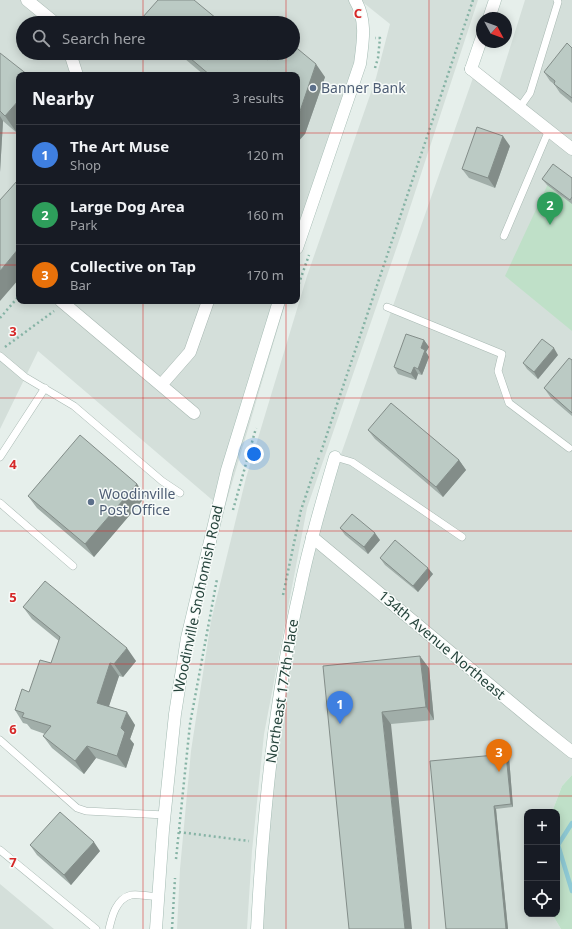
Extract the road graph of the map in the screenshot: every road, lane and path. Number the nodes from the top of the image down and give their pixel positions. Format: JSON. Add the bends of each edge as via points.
{"nodes":[{"id":1,"x":27,"y":0,"type":"edge"},
{"id":2,"x":355,"y":0,"type":"edge"},
{"id":3,"x":495,"y":0,"type":"edge"},
{"id":4,"x":557,"y":0,"type":"edge"},
{"id":5,"x":491,"y":12,"type":"edge"},
{"id":6,"x":46,"y":16,"type":"edge"},
{"id":7,"x":478,"y":48,"type":"edge"},
{"id":8,"x":72,"y":60,"type":"edge"},
{"id":9,"x":76,"y":72,"type":"edge"},
{"id":10,"x":520,"y":107,"type":"junction"},
{"id":11,"x":549,"y":130,"type":"junction"},
{"id":12,"x":572,"y":148,"type":"edge"},
{"id":13,"x":504,"y":236,"type":"dead end"},
{"id":14,"x":300,"y":238,"type":"edge"},
{"id":15,"x":16,"y":299,"type":"edge"},
{"id":16,"x":61,"y":304,"type":"edge"},
{"id":17,"x":66,"y":304,"type":"edge"},
{"id":18,"x":207,"y":304,"type":"edge"},
{"id":19,"x":278,"y":304,"type":"edge"},
{"id":20,"x":387,"y":307,"type":"dead end"},
{"id":21,"x":0,"y":318,"type":"edge"},
{"id":22,"x":0,"y":351,"type":"edge"},
{"id":23,"x":0,"y":356,"type":"edge"},
{"id":24,"x":162,"y":384,"type":"junction"},
{"id":25,"x":45,"y":388,"type":"junction"},
{"id":26,"x":194,"y":413,"type":"dead end"},
{"id":27,"x":257,"y":425,"type":"dead end"},
{"id":28,"x":569,"y":448,"type":"dead end"},
{"id":29,"x":0,"y":457,"type":"edge"},
{"id":30,"x":335,"y":457,"type":"joint"},
{"id":31,"x":180,"y":493,"type":"dead end"},
{"id":32,"x":0,"y":503,"type":"edge"},
{"id":33,"x":232,"y":513,"type":"dead end"},
{"id":34,"x":312,"y":537,"type":"junction"},
{"id":35,"x":462,"y":537,"type":"dead end"},
{"id":36,"x":73,"y":566,"type":"dead end"},
{"id":37,"x":218,"y":572,"type":"dead end"},
{"id":38,"x":0,"y":740,"type":"edge"},
{"id":39,"x":572,"y":752,"type":"edge"},
{"id":40,"x":165,"y":815,"type":"junction"},
{"id":41,"x":163,"y":830,"type":"junction"},
{"id":42,"x":179,"y":832,"type":"junction"},
{"id":43,"x":262,"y":843,"type":"junction"},
{"id":44,"x":0,"y":850,"type":"edge"},
{"id":45,"x":176,"y":864,"type":"dead end"},
{"id":46,"x":175,"y":871,"type":"dead end"},
{"id":47,"x":158,"y":897,"type":"junction"},
{"id":48,"x":96,"y":929,"type":"edge"},
{"id":49,"x":109,"y":929,"type":"edge"},
{"id":50,"x":156,"y":929,"type":"edge"},
{"id":51,"x":172,"y":929,"type":"edge"},
{"id":52,"x":257,"y":929,"type":"edge"}],
"edges":[{"from":1,"to":6,"type":"street"},
{"from":2,"to":14,"type":"street","via":[[363,17],[364,38],[360,64]]},
{"from":3,"to":5,"type":"street"},
{"from":4,"to":10,"type":"lane","via":[[530,93]]},
{"from":7,"to":10,"type":"street","via":[[471,70]]},
{"from":8,"to":9,"type":"street"},
{"from":10,"to":11,"type":"street"},
{"from":11,"to":12,"type":"street"},
{"from":11,"to":13,"type":"lane"},
{"from":15,"to":21,"type":"path"},
{"from":16,"to":22,"type":"path"},
{"from":17,"to":24,"type":"street"},
{"from":18,"to":24,"type":"street","via":[[190,352]]},
{"from":19,"to":40,"type":"street","name":"Woodinville Snohomish Road","via":[[227,470],[196,596],[175,714]]},
{"from":20,"to":28,"type":"lane","via":[[502,354],[498,371],[509,403]]},
{"from":23,"to":25,"type":"lane","via":[[25,377]]},
{"from":24,"to":26,"type":"street"},
{"from":25,"to":29,"type":"lane"},
{"from":25,"to":31,"type":"lane","via":[[74,406],[162,481]]},
{"from":27,"to":33,"type":"path"},
{"from":30,"to":34,"type":"street","name":"Northeast 177th Place"},
{"from":30,"to":35,"type":"lane","via":[[352,462]]},
{"from":32,"to":36,"type":"lane"},
{"from":34,"to":39,"type":"street","name":"134th Avenue Northeast"},
{"from":34,"to":43,"type":"street","name":"Northeast 177th Place","via":[[277,710]]},
{"from":37,"to":42,"type":"path","via":[[190,724]]},
{"from":38,"to":40,"type":"lane","via":[[77,808],[86,811]]},
{"from":40,"to":41,"type":"street","name":"Woodinville Snohomish Road"},
{"from":41,"to":42,"type":"path"},
{"from":41,"to":47,"type":"street","name":"Woodinville Snohomish Road"},
{"from":42,"to":43,"type":"path"},
{"from":42,"to":45,"type":"path"},
{"from":43,"to":52,"type":"street","name":"Northeast 177th Place"},
{"from":44,"to":48,"type":"lane"},
{"from":46,"to":51,"type":"path"},
{"from":47,"to":49,"type":"lane","via":[[131,895],[118,905],[112,914]]},
{"from":47,"to":50,"type":"street","name":"Woodinville Snohomish Road"}]}
